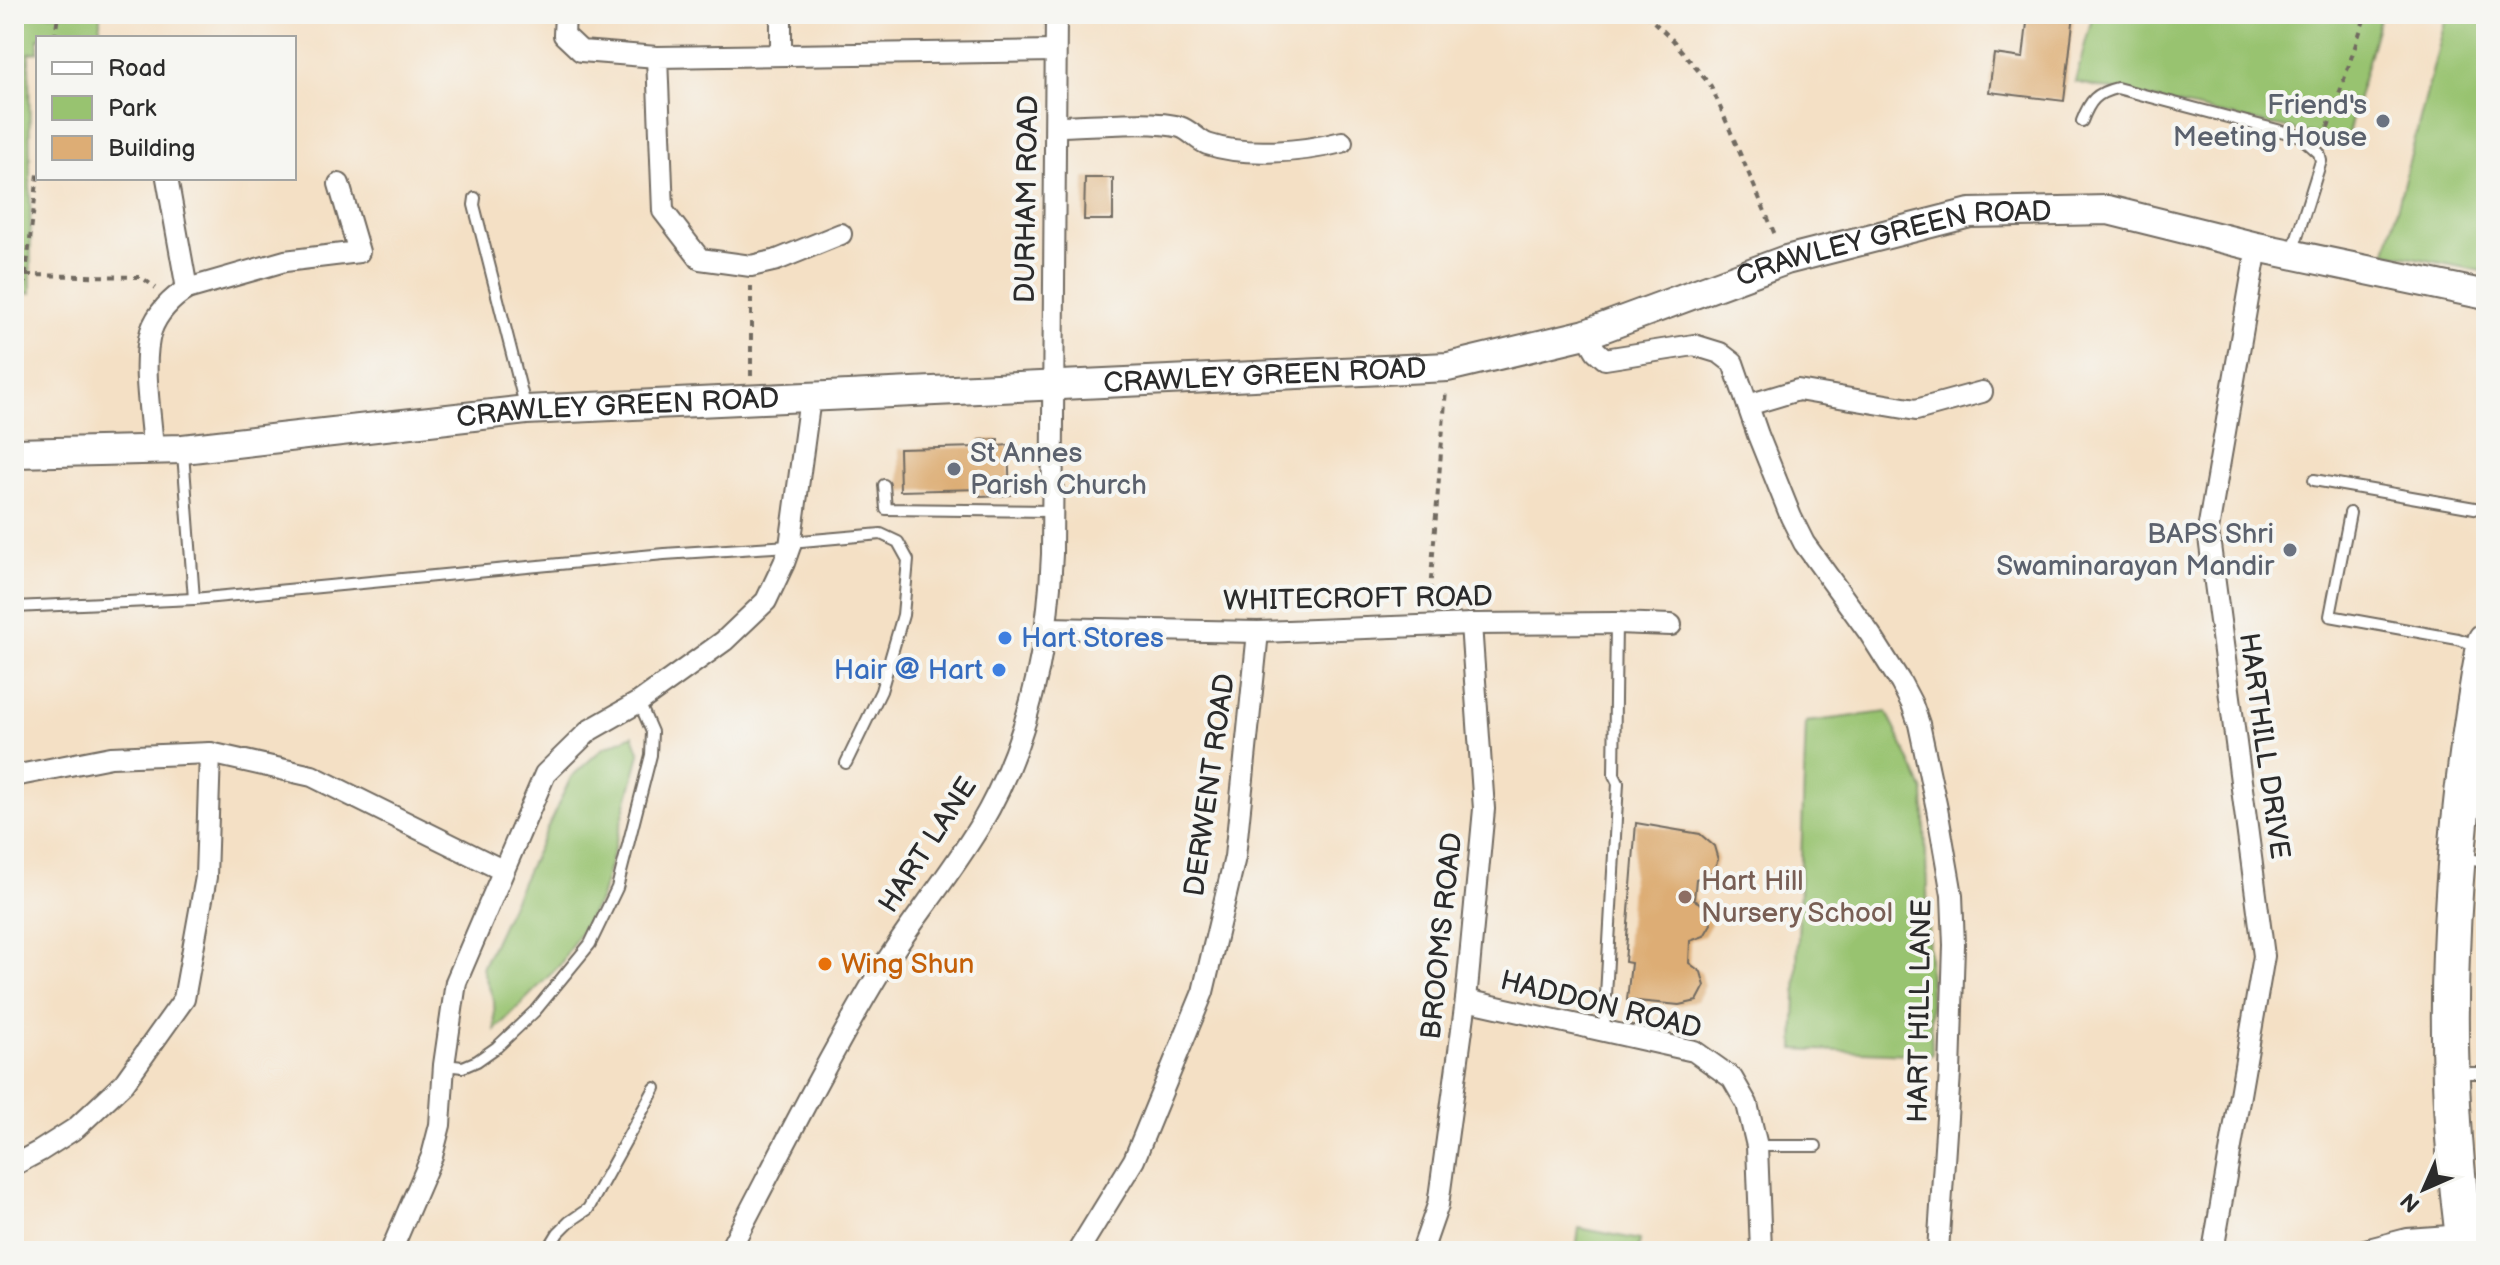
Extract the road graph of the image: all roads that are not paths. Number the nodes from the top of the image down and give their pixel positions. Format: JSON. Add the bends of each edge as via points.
{"nodes":[{"id":1,"x":565,"y":14,"type":"edge"},
{"id":2,"x":781,"y":14,"type":"edge"},
{"id":3,"x":1056,"y":14,"type":"edge"},
{"id":4,"x":1055,"y":51,"type":"junction"},
{"id":5,"x":781,"y":54,"type":"junction"},
{"id":6,"x":657,"y":57,"type":"junction"},
{"id":7,"x":2082,"y":121,"type":"dead end"},
{"id":8,"x":1056,"y":126,"type":"junction"},
{"id":9,"x":1342,"y":142,"type":"dead end"},
{"id":10,"x":167,"y":180,"type":"edge"},
{"id":11,"x":339,"y":184,"type":"dead end"},
{"id":12,"x":475,"y":198,"type":"dead end"},
{"id":13,"x":841,"y":234,"type":"dead end"},
{"id":14,"x":2257,"y":247,"type":"junction"},
{"id":15,"x":2292,"y":255,"type":"junction"},
{"id":16,"x":179,"y":294,"type":"junction"},
{"id":17,"x":2486,"y":295,"type":"edge"},
{"id":18,"x":1586,"y":334,"type":"junction"},
{"id":19,"x":1052,"y":384,"type":"junction"},
{"id":20,"x":1982,"y":392,"type":"dead end"},
{"id":21,"x":810,"y":398,"type":"junction"},
{"id":22,"x":1748,"y":405,"type":"junction"},
{"id":23,"x":526,"y":410,"type":"junction"},
{"id":24,"x":153,"y":449,"type":"junction"},
{"id":25,"x":183,"y":449,"type":"junction"},
{"id":26,"x":14,"y":453,"type":"edge"},
{"id":27,"x":2314,"y":480,"type":"dead end"},
{"id":28,"x":884,"y":485,"type":"dead end"},
{"id":29,"x":2486,"y":510,"type":"edge"},
{"id":30,"x":1052,"y":511,"type":"junction"},
{"id":31,"x":2350,"y":513,"type":"dead end"},
{"id":32,"x":790,"y":544,"type":"junction"},
{"id":33,"x":194,"y":599,"type":"junction"},
{"id":34,"x":14,"y":607,"type":"edge"},
{"id":35,"x":1616,"y":623,"type":"junction"},
{"id":36,"x":1471,"y":624,"type":"junction"},
{"id":37,"x":1671,"y":625,"type":"dead end"},
{"id":38,"x":1046,"y":628,"type":"junction"},
{"id":39,"x":1258,"y":632,"type":"junction"},
{"id":40,"x":2485,"y":644,"type":"edge"},
{"id":41,"x":639,"y":702,"type":"junction"},
{"id":42,"x":210,"y":753,"type":"junction"},
{"id":43,"x":846,"y":763,"type":"dead end"},
{"id":44,"x":14,"y":776,"type":"edge"},
{"id":45,"x":2471,"y":860,"type":"edge"},
{"id":46,"x":502,"y":870,"type":"junction"},
{"id":47,"x":1466,"y":1000,"type":"junction"},
{"id":48,"x":1604,"y":1031,"type":"junction"},
{"id":49,"x":444,"y":1065,"type":"junction"},
{"id":50,"x":2451,"y":1073,"type":"junction"},
{"id":51,"x":2486,"y":1073,"type":"edge"},
{"id":52,"x":655,"y":1088,"type":"dead end"},
{"id":53,"x":1757,"y":1146,"type":"junction"},
{"id":54,"x":1816,"y":1146,"type":"dead end"},
{"id":55,"x":14,"y":1165,"type":"edge"},
{"id":56,"x":2465,"y":1243,"type":"edge"},
{"id":57,"x":391,"y":1251,"type":"edge"},
{"id":58,"x":547,"y":1251,"type":"edge"},
{"id":59,"x":729,"y":1251,"type":"edge"},
{"id":60,"x":1078,"y":1251,"type":"edge"},
{"id":61,"x":1422,"y":1251,"type":"edge"},
{"id":62,"x":1761,"y":1251,"type":"edge"},
{"id":63,"x":1938,"y":1251,"type":"edge"},
{"id":64,"x":2213,"y":1251,"type":"edge"},
{"id":65,"x":2361,"y":1251,"type":"edge"}],
"edges":[{"from":1,"to":6,"type":"street","via":[[564,35],[581,51]]},
{"from":2,"to":5,"type":"street"},
{"from":3,"to":4,"type":"street","name":"DURHAM ROAD"},
{"from":4,"to":5,"type":"street"},
{"from":4,"to":8,"type":"street","name":"DURHAM ROAD"},
{"from":5,"to":6,"type":"street"},
{"from":6,"to":13,"type":"street","via":[[663,211],[700,259],[751,266]]},
{"from":7,"to":15,"type":"lane","via":[[2099,92],[2117,88],[2300,136],[2321,161]]},
{"from":8,"to":9,"type":"street","via":[[1154,124],[1182,128],[1205,143],[1265,152]]},
{"from":8,"to":19,"type":"street","name":"DURHAM ROAD"},
{"from":10,"to":16,"type":"street"},
{"from":11,"to":16,"type":"street","via":[[359,252],[285,261]]},
{"from":12,"to":23,"type":"lane"},
{"from":14,"to":15,"type":"street","name":"CRAWLEY GREEN ROAD"},
{"from":14,"to":18,"type":"street","name":"CRAWLEY GREEN ROAD","via":[[2108,210],[1970,213],[1786,260]]},
{"from":14,"to":64,"type":"street","name":"HARTHILL DRIVE","via":[[2208,530],[2264,956]]},
{"from":15,"to":17,"type":"street","name":"CRAWLEY GREEN ROAD"},
{"from":16,"to":24,"type":"street","via":[[152,328],[147,354]]},
{"from":18,"to":19,"type":"street","name":"CRAWLEY GREEN ROAD","via":[[1448,367]]},
{"from":18,"to":22,"type":"street","name":"HART HILL LANE","via":[[1605,359],[1694,345],[1720,353],[1733,363]]},
{"from":19,"to":21,"type":"street","name":"CRAWLEY GREEN ROAD"},
{"from":19,"to":30,"type":"street","name":"HART LANE"},
{"from":20,"to":22,"type":"street","via":[[1916,410],[1798,390]]},
{"from":21,"to":23,"type":"street","name":"CRAWLEY GREEN ROAD"},
{"from":21,"to":32,"type":"street"},
{"from":22,"to":63,"type":"street","name":"HART HILL LANE","via":[[1804,543],[1870,634],[1919,724],[1952,895],[1950,1073]]},
{"from":23,"to":25,"type":"street","name":"CRAWLEY GREEN ROAD"},
{"from":24,"to":25,"type":"street","name":"CRAWLEY GREEN ROAD"},
{"from":24,"to":26,"type":"street","name":"CRAWLEY GREEN ROAD"},
{"from":25,"to":33,"type":"lane"},
{"from":27,"to":29,"type":"lane"},
{"from":28,"to":30,"type":"lane","via":[[886,509]]},
{"from":30,"to":38,"type":"street","name":"HART LANE"},
{"from":31,"to":40,"type":"lane","via":[[2330,616]]},
{"from":32,"to":33,"type":"lane"},
{"from":32,"to":41,"type":"street","via":[[766,601],[724,641]]},
{"from":32,"to":43,"type":"lane","via":[[881,534],[898,542],[908,560],[903,615],[881,691]]},
{"from":33,"to":34,"type":"lane"},
{"from":35,"to":36,"type":"street","name":"WHITECROFT ROAD"},
{"from":35,"to":37,"type":"street","name":"WHITECROFT ROAD"},
{"from":35,"to":48,"type":"lane","via":[[1618,783]]},
{"from":36,"to":39,"type":"street","name":"WHITECROFT ROAD"},
{"from":36,"to":47,"type":"street","name":"BROOMS ROAD","via":[[1484,809]]},
{"from":38,"to":39,"type":"street","name":"WHITECROFT ROAD"},
{"from":38,"to":59,"type":"street","name":"HART LANE","via":[[1027,713],[995,797],[867,994]]},
{"from":39,"to":60,"type":"street","name":"DERWENT ROAD","via":[[1235,857],[1203,992],[1134,1160]]},
{"from":40,"to":45,"type":"highway"},
{"from":41,"to":46,"type":"street","via":[[590,730],[545,774]]},
{"from":41,"to":49,"type":"lane","via":[[652,732],[651,755],[617,888],[590,944],[535,1011],[497,1047],[463,1067]]},
{"from":42,"to":44,"type":"street","via":[[111,757]]},
{"from":42,"to":46,"type":"street","via":[[312,776]]},
{"from":42,"to":55,"type":"street","via":[[206,877],[184,999],[124,1083],[76,1128]]},
{"from":45,"to":50,"type":"highway","via":[[2449,970]]},
{"from":46,"to":49,"type":"street","via":[[456,982]]},
{"from":47,"to":48,"type":"street","name":"HADDON ROAD"},
{"from":47,"to":61,"type":"street","name":"BROOMS ROAD","via":[[1438,1205]]},
{"from":48,"to":53,"type":"street","name":"HADDON ROAD","via":[[1694,1051],[1732,1078],[1747,1104]]},
{"from":49,"to":57,"type":"street","via":[[432,1156]]},
{"from":50,"to":51,"type":"lane"},
{"from":50,"to":56,"type":"highway"},
{"from":52,"to":58,"type":"lane","via":[[588,1209],[558,1233]]},
{"from":53,"to":54,"type":"lane"},
{"from":53,"to":62,"type":"street","name":"HADDON ROAD"},
{"from":56,"to":65,"type":"street","via":[[2407,1239]]}]}
